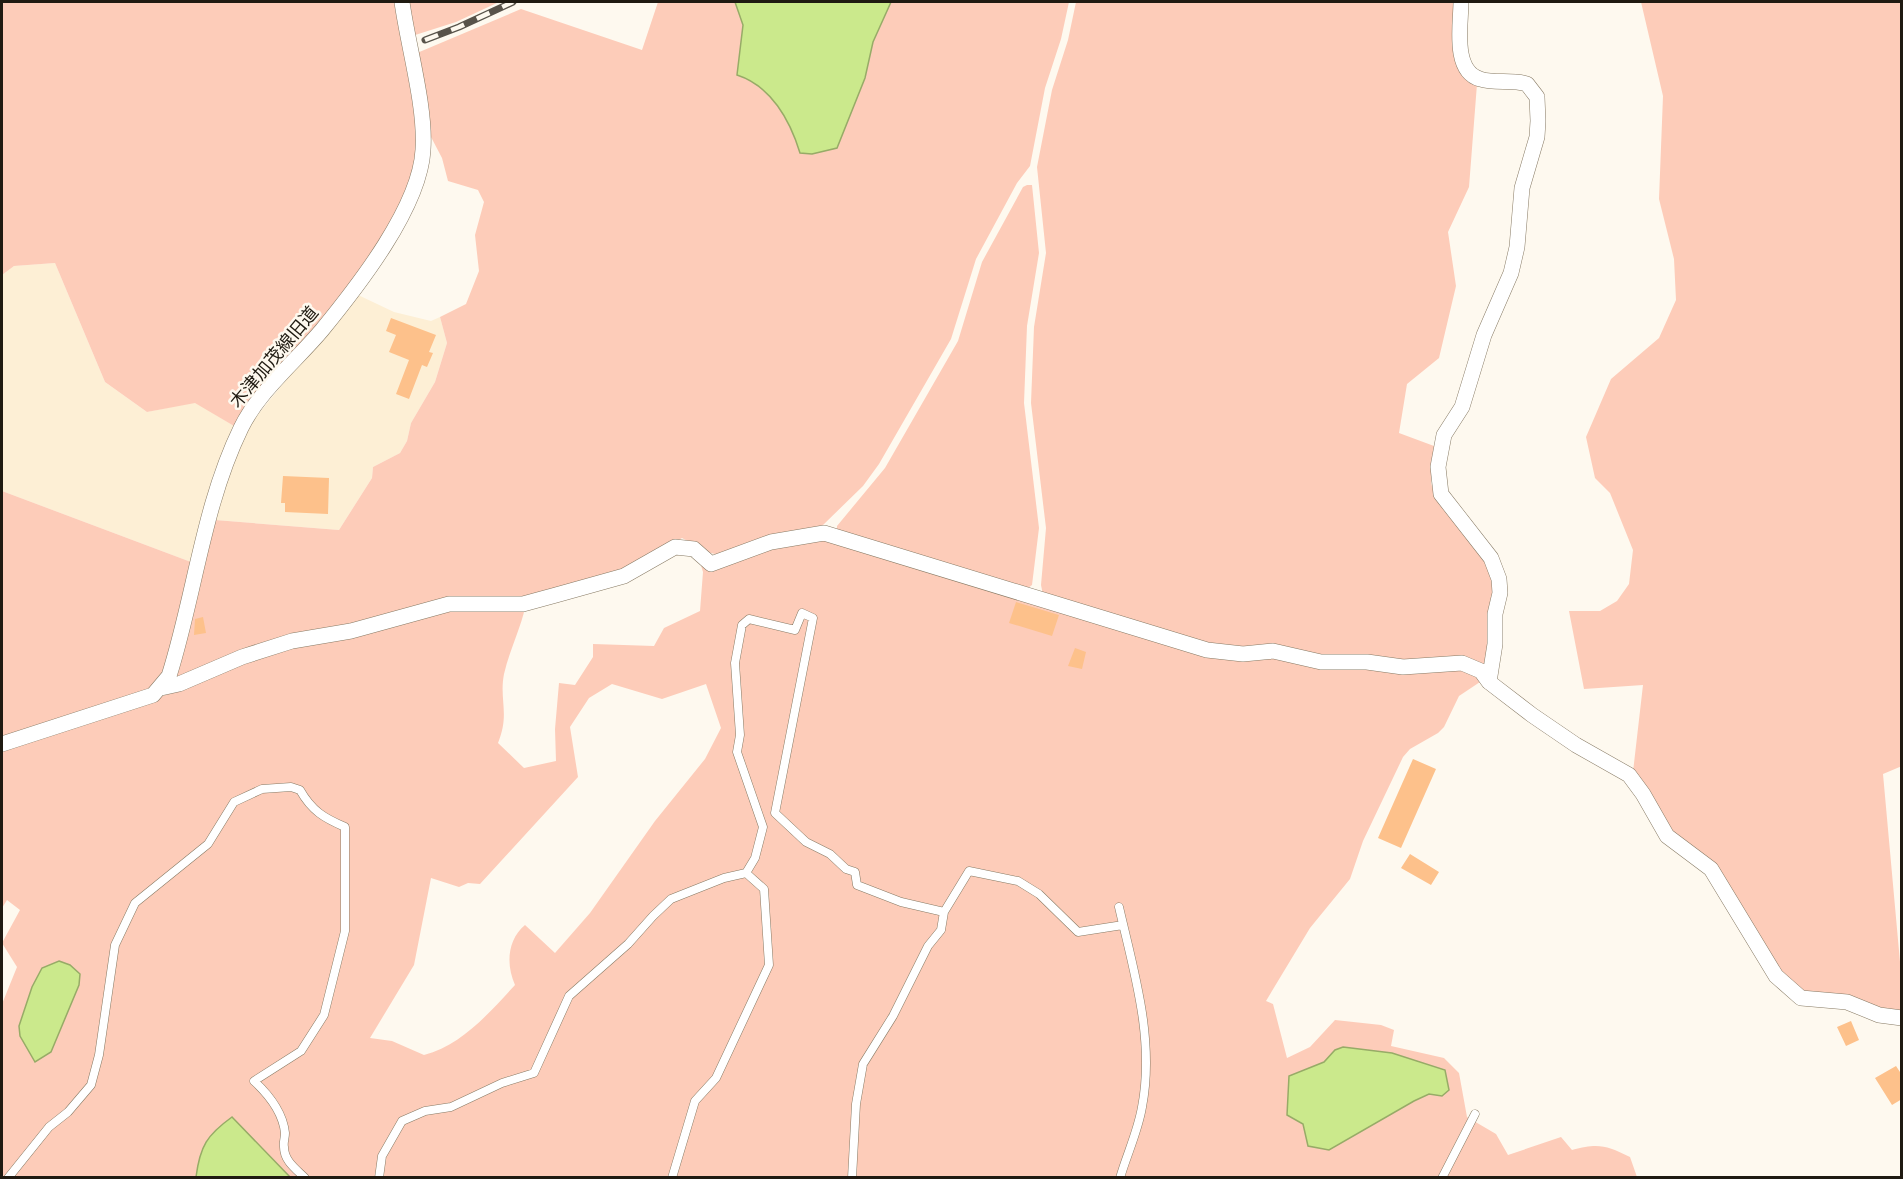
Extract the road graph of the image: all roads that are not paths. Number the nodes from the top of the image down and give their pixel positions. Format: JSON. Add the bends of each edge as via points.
{"nodes":[{"id":1,"x":402,"y":2,"type":"edge"},
{"id":2,"x":1461,"y":2,"type":"edge"},
{"id":3,"x":1489,"y":682,"type":"junction"},
{"id":4,"x":161,"y":688,"type":"junction"},
{"id":5,"x":2,"y":744,"type":"edge"},
{"id":6,"x":746,"y":873,"type":"junction"},
{"id":7,"x":1119,"y":907,"type":"dead end"},
{"id":8,"x":944,"y":912,"type":"junction"},
{"id":9,"x":1123,"y":925,"type":"junction"},
{"id":10,"x":1902,"y":1018,"type":"edge"},
{"id":11,"x":1475,"y":1114,"type":"dead end"},
{"id":12,"x":8,"y":1178,"type":"edge"},
{"id":13,"x":305,"y":1178,"type":"edge"},
{"id":14,"x":379,"y":1178,"type":"edge"},
{"id":15,"x":672,"y":1178,"type":"edge"},
{"id":16,"x":852,"y":1178,"type":"edge"},
{"id":17,"x":1120,"y":1178,"type":"edge"},
{"id":18,"x":1442,"y":1178,"type":"edge"}],
"edges":[{"from":1,"to":4,"type":"street","name":"木津加茂線旧道","via":[[423,127],[421,168],[413,196],[403,217],[323,329],[242,425],[219,478],[175,656]]},
{"from":2,"to":3,"type":"street","via":[[1460,51],[1465,66],[1479,79],[1520,82],[1532,88],[1537,97],[1537,137],[1522,188],[1511,273],[1484,335],[1465,399],[1444,435],[1438,467],[1440,494],[1483,547],[1499,579]]},
{"from":3,"to":4,"type":"street","via":[[1481,671],[1462,663],[1412,668],[1321,662],[1273,651],[1243,654],[1207,650],[824,533],[771,542],[711,564],[694,549],[675,547],[624,576],[556,595],[523,604],[449,604],[351,631],[292,640]]},
{"from":3,"to":10,"type":"street","via":[[1576,745],[1629,775],[1667,836],[1712,869],[1786,987],[1801,998],[1847,1002],[1879,1015]]},
{"from":4,"to":5,"type":"street","via":[[143,699]]},
{"from":6,"to":8,"type":"lane","via":[[755,858],[763,827],[737,752],[740,735],[735,663],[742,625],[750,619],[795,630],[802,613],[813,618],[775,813],[806,842],[855,872],[857,885],[901,902]]},
{"from":6,"to":14,"type":"lane","via":[[671,899],[569,996],[534,1073],[451,1107],[425,1111],[402,1121],[382,1156]]},
{"from":6,"to":15,"type":"lane","via":[[764,889],[769,965],[716,1078],[695,1101]]},
{"from":7,"to":9,"type":"lane"},
{"from":8,"to":9,"type":"lane","via":[[969,871],[1018,881],[1039,894],[1078,932]]},
{"from":8,"to":16,"type":"lane","via":[[941,930],[928,946],[893,1016],[863,1064],[856,1104]]},
{"from":9,"to":17,"type":"lane","via":[[1141,1003],[1147,1062],[1142,1108]]},
{"from":11,"to":18,"type":"lane"},
{"from":12,"to":13,"type":"lane","via":[[49,1127],[91,1085],[115,945],[135,903],[208,844],[234,802],[262,789],[291,787],[300,790],[320,816],[345,827],[345,931],[324,1015],[301,1051],[254,1081],[268,1094],[278,1115],[289,1163]]}]}
